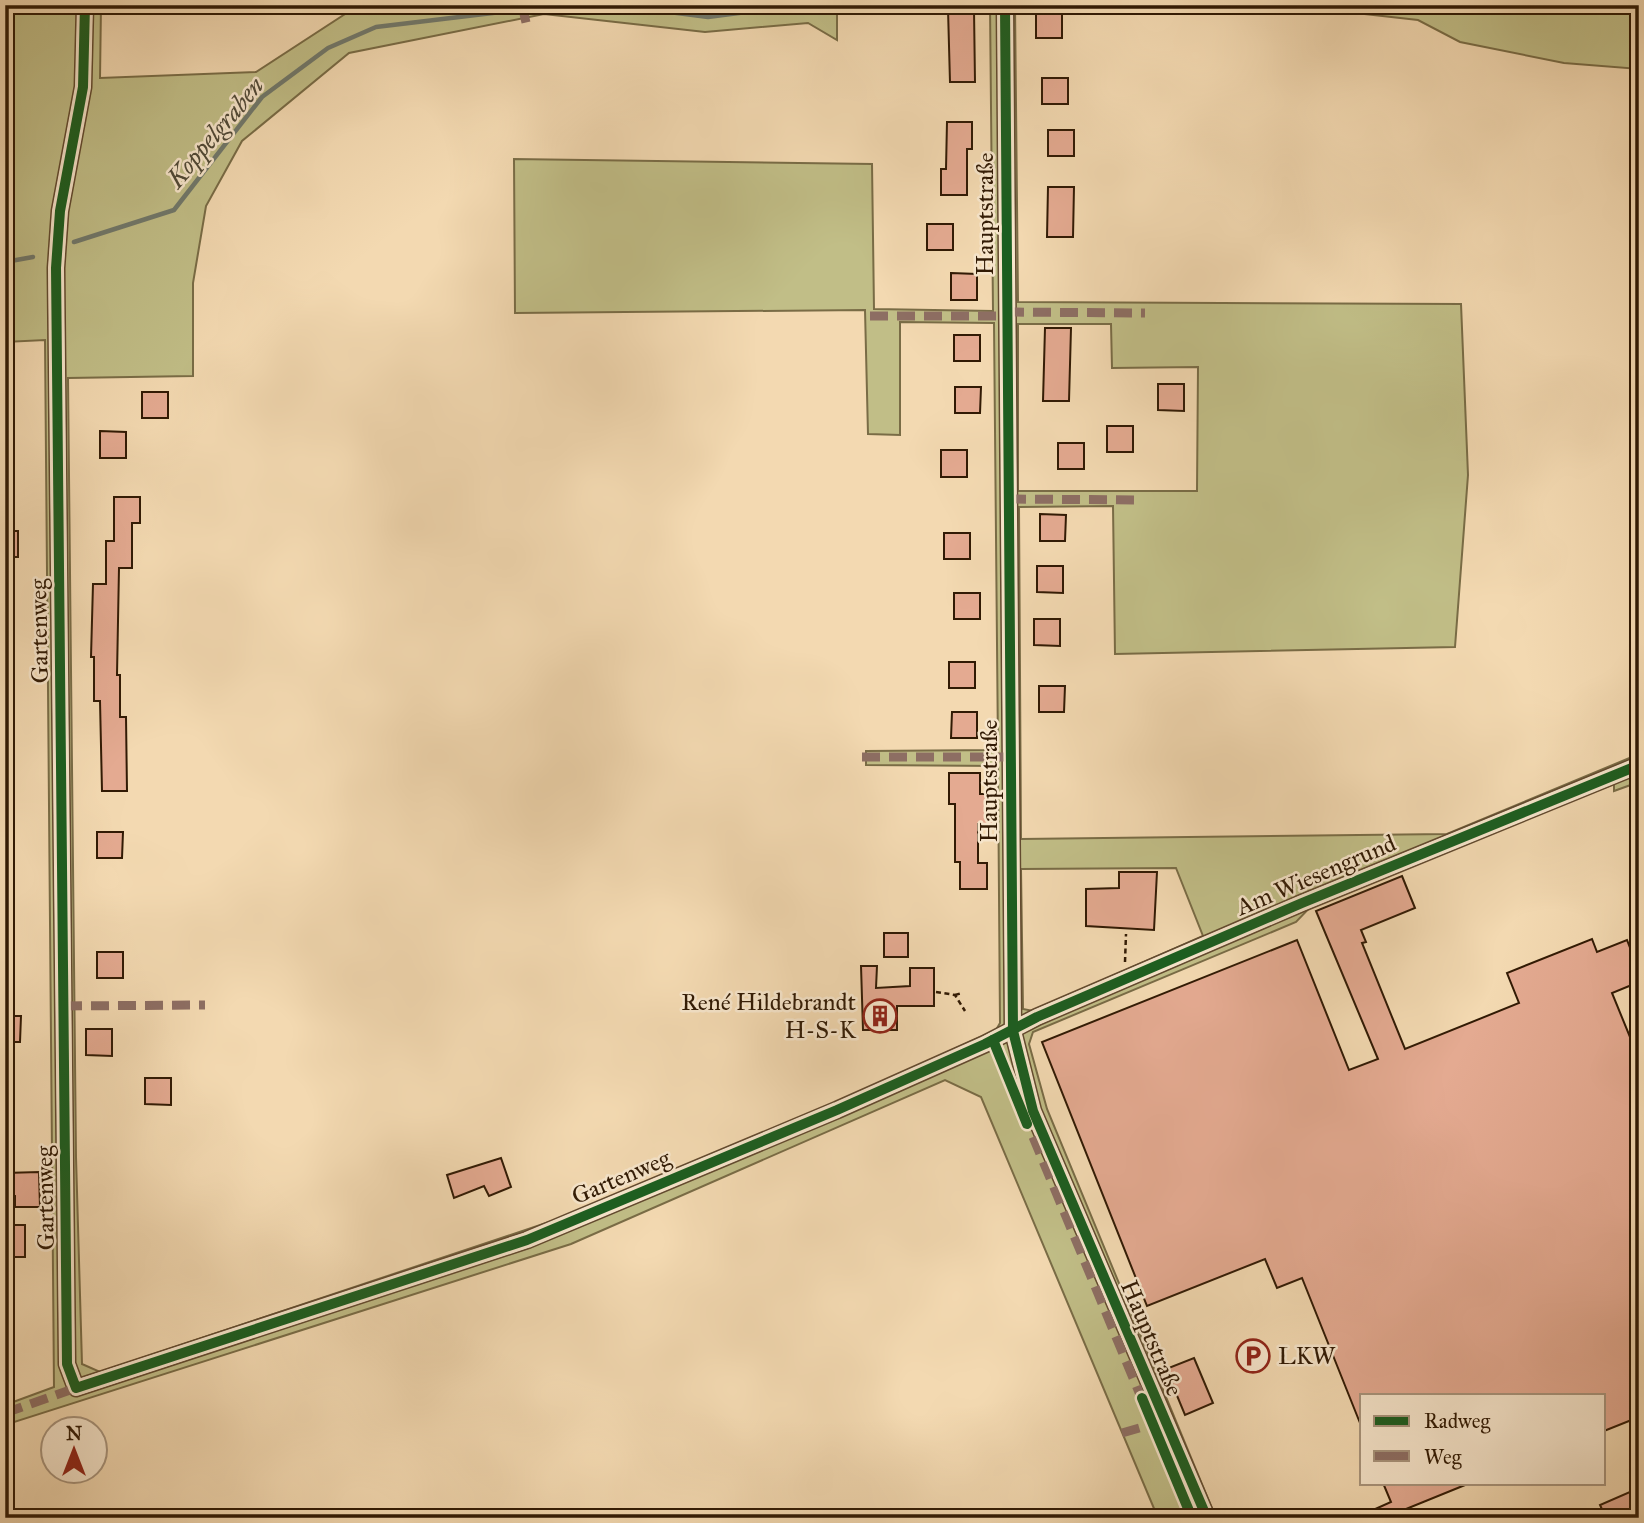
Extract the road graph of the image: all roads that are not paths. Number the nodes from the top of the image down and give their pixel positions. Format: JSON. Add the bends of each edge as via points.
{"nodes":[{"id":1,"x":85,"y":5,"type":"edge"},
{"id":2,"x":1004,"y":5,"type":"edge"},
{"id":3,"x":1639,"y":765,"type":"edge"},
{"id":4,"x":1013,"y":1031,"type":"junction"},
{"id":5,"x":1207,"y":1518,"type":"edge"}],
"edges":[{"from":1,"to":4,"type":"street","name":"Gartenweg","via":[[83,87],[60,211],[56,268],[67,1364],[76,1388],[527,1240]]},
{"from":2,"to":4,"type":"street","name":"Hauptstraße"},
{"from":3,"to":4,"type":"street","name":"Am Wiesengrund","via":[[1315,897]]},
{"from":4,"to":5,"type":"street","name":"Hauptstraße","via":[[1033,1111]]}]}
